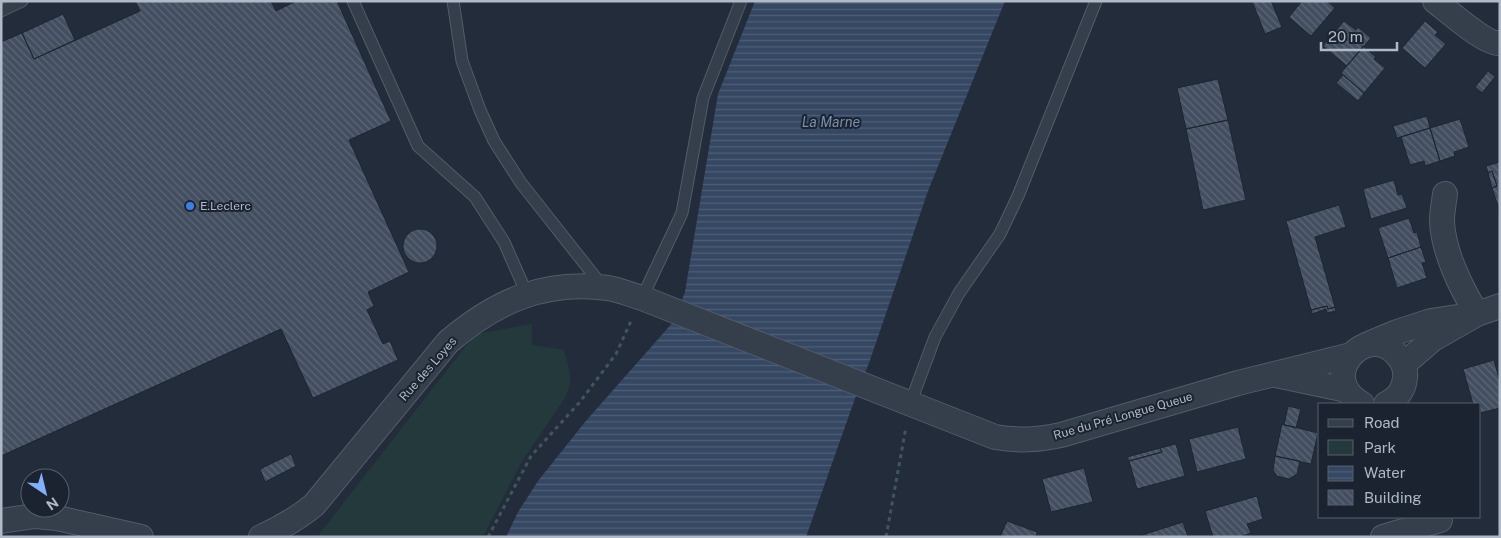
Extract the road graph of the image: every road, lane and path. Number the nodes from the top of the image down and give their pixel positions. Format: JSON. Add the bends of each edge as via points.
{"nodes":[{"id":1,"x":22,"y":1,"type":"edge"},
{"id":2,"x":353,"y":1,"type":"edge"},
{"id":3,"x":452,"y":1,"type":"edge"},
{"id":4,"x":741,"y":1,"type":"edge"},
{"id":5,"x":1096,"y":1,"type":"edge"},
{"id":6,"x":1435,"y":1,"type":"edge"},
{"id":7,"x":1,"y":11,"type":"edge"},
{"id":8,"x":1500,"y":43,"type":"edge"},
{"id":9,"x":1445,"y":194,"type":"dead end"},
{"id":10,"x":604,"y":288,"type":"junction"},
{"id":11,"x":527,"y":294,"type":"junction"},
{"id":12,"x":642,"y":298,"type":"junction"},
{"id":13,"x":1500,"y":306,"type":"edge"},
{"id":14,"x":1477,"y":314,"type":"junction"},
{"id":15,"x":1358,"y":350,"type":"junction"},
{"id":16,"x":1273,"y":374,"type":"junction"},
{"id":17,"x":862,"y":384,"type":"joint"},
{"id":18,"x":1405,"y":384,"type":"edge"},
{"id":19,"x":1355,"y":397,"type":"edge"},
{"id":20,"x":1388,"y":403,"type":"edge"},
{"id":21,"x":910,"y":404,"type":"junction"},
{"id":22,"x":1,"y":521,"type":"edge"},
{"id":23,"x":1441,"y":525,"type":"edge"},
{"id":24,"x":141,"y":537,"type":"edge"},
{"id":25,"x":261,"y":537,"type":"edge"},
{"id":26,"x":488,"y":537,"type":"edge"},
{"id":27,"x":886,"y":537,"type":"edge"},
{"id":28,"x":1383,"y":537,"type":"edge"}],
"edges":[{"from":1,"to":7,"type":"lane"},
{"from":2,"to":11,"type":"lane","via":[[418,146],[475,197],[504,242]]},
{"from":3,"to":10,"type":"lane","via":[[462,61],[494,141],[522,183]]},
{"from":4,"to":12,"type":"lane","via":[[704,98],[682,213]]},
{"from":5,"to":21,"type":"lane","via":[[1018,196],[1000,234],[959,293],[939,330]]},
{"from":6,"to":8,"type":"street","via":[[1481,36]]},
{"from":9,"to":14,"type":"street","via":[[1442,220],[1445,242],[1463,292]]},
{"from":10,"to":11,"type":"street","name":"Rue des Loyes","via":[[582,286]]},
{"from":10,"to":12,"type":"street","name":"Rue des Loyes"},
{"from":11,"to":25,"type":"street","name":"Rue des Loyes","via":[[469,324],[448,342],[314,505],[298,518]]},
{"from":12,"to":17,"type":"street","name":"Rue des Loyes"},
{"from":12,"to":26,"type":"path","via":[[616,354],[579,403],[530,456]]},
{"from":13,"to":14,"type":"street","name":"Rue du Pré Longue Queue"},
{"from":14,"to":15,"type":"street","name":"Rue du Pré Longue Queue","via":[[1431,321]]},
{"from":14,"to":18,"type":"street","name":"Rue du Pré Longue Queue","via":[[1433,339]]},
{"from":15,"to":16,"type":"street","name":"Rue du Pré Longue Queue"},
{"from":15,"to":18,"type":"street","via":[[1377,344],[1394,352]]},
{"from":15,"to":19,"type":"street","via":[[1345,365],[1343,375],[1344,384]]},
{"from":16,"to":19,"type":"street","name":"Rue du Pré Longue Queue"},
{"from":16,"to":21,"type":"street","name":"Rue du Pré Longue Queue","via":[[1037,440],[995,437]]},
{"from":17,"to":21,"type":"street","name":"Rue du Pré Longue Queue"},
{"from":18,"to":20,"type":"street","name":"Rue du Pré Longue Queue"},
{"from":21,"to":27,"type":"path"},
{"from":22,"to":24,"type":"street","via":[[35,516],[57,518]]},
{"from":23,"to":28,"type":"street"}]}
